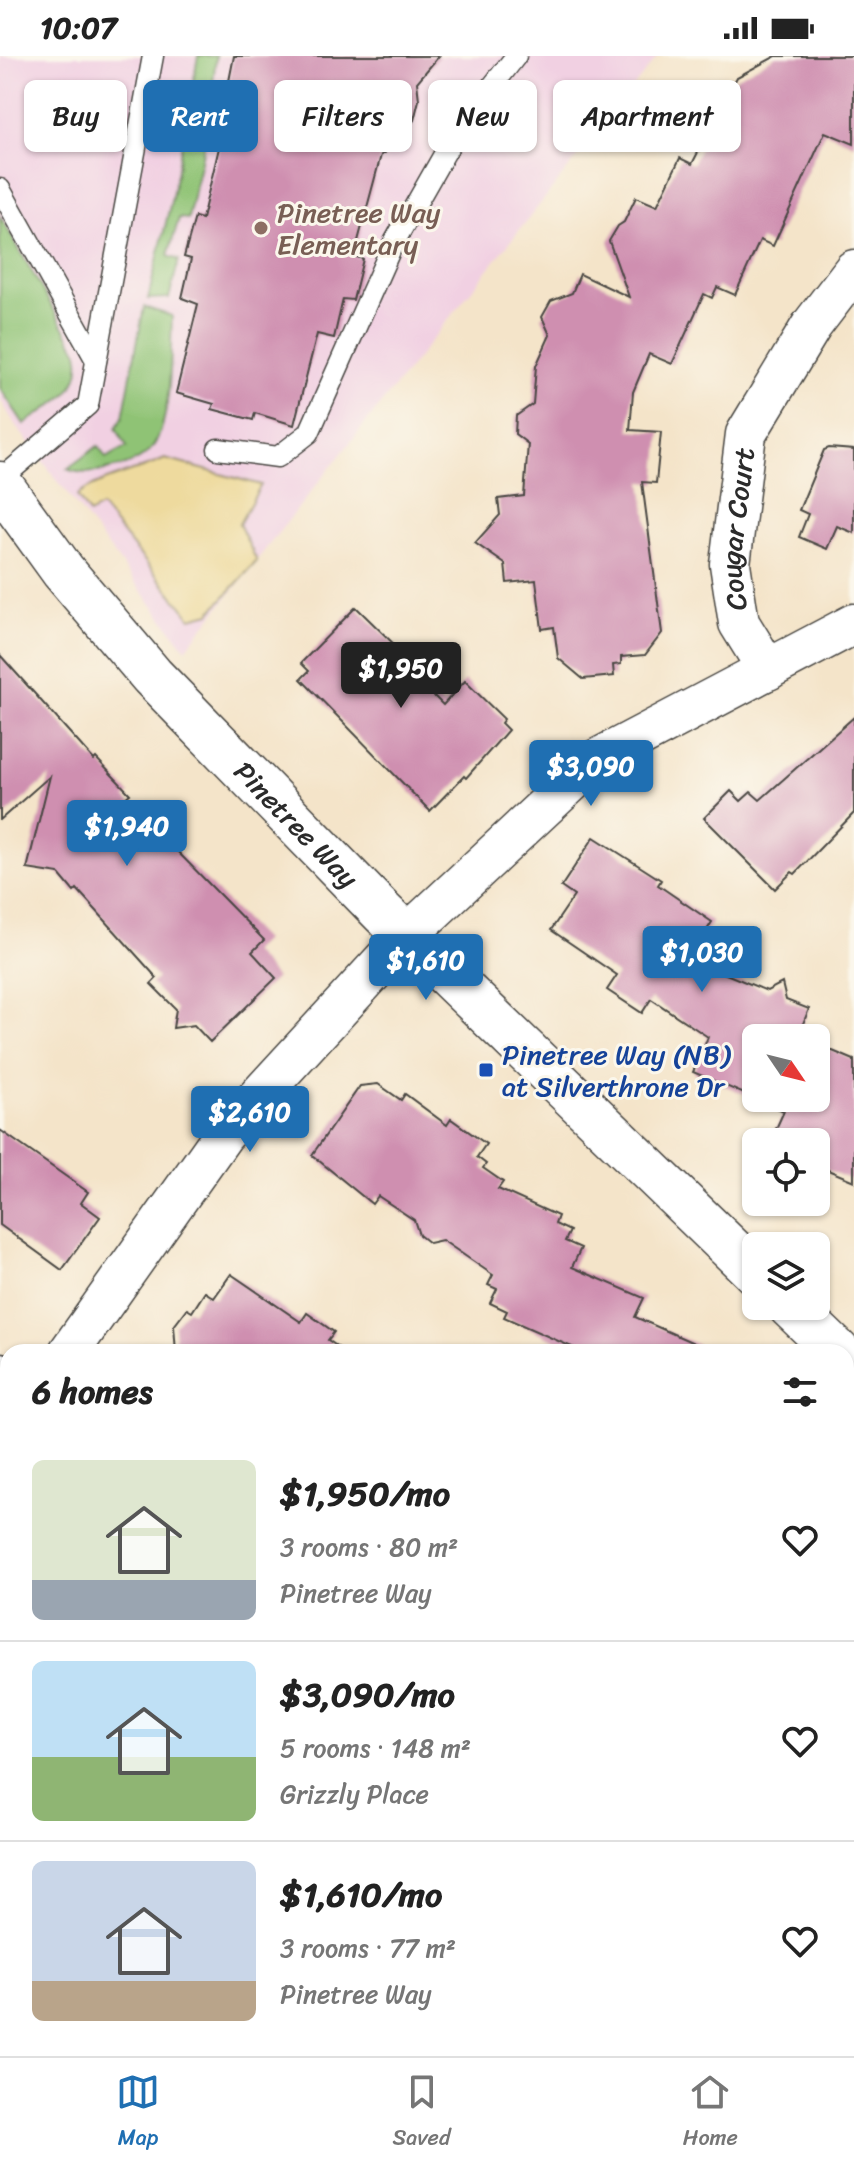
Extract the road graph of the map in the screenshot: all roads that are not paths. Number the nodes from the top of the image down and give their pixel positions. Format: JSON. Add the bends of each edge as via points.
{"nodes":[{"id":1,"x":153,"y":56,"type":"edge"},
{"id":2,"x":516,"y":56,"type":"edge"},
{"id":3,"x":0,"y":189,"type":"edge"},
{"id":4,"x":854,"y":270,"type":"edge"},
{"id":5,"x":96,"y":360,"type":"junction"},
{"id":6,"x":218,"y":449,"type":"dead end"},
{"id":7,"x":0,"y":482,"type":"edge"},
{"id":8,"x":854,"y":624,"type":"edge"},
{"id":9,"x":768,"y":670,"type":"junction"},
{"id":10,"x":406,"y":936,"type":"junction"},
{"id":11,"x":742,"y":1260,"type":"edge"},
{"id":12,"x":805,"y":1320,"type":"edge"},
{"id":13,"x":75,"y":1344,"type":"edge"},
{"id":14,"x":830,"y":1344,"type":"edge"}],
"edges":[{"from":1,"to":5,"type":"lane"},
{"from":2,"to":6,"type":"lane","via":[[458,130],[392,246],[309,433],[278,457]]},
{"from":3,"to":5,"type":"lane"},
{"from":4,"to":9,"type":"street","name":"Cougar Court","via":[[812,325],[746,434],[730,564],[739,623]]},
{"from":5,"to":7,"type":"lane","via":[[88,405]]},
{"from":7,"to":10,"type":"street","name":"Pinetree Way","via":[[63,571],[152,676]]},
{"from":8,"to":9,"type":"street"},
{"from":9,"to":10,"type":"street","via":[[594,761]]},
{"from":10,"to":11,"type":"street","name":"Pinetree Way"},
{"from":10,"to":13,"type":"street","via":[[223,1135]]},
{"from":12,"to":14,"type":"street"}]}
